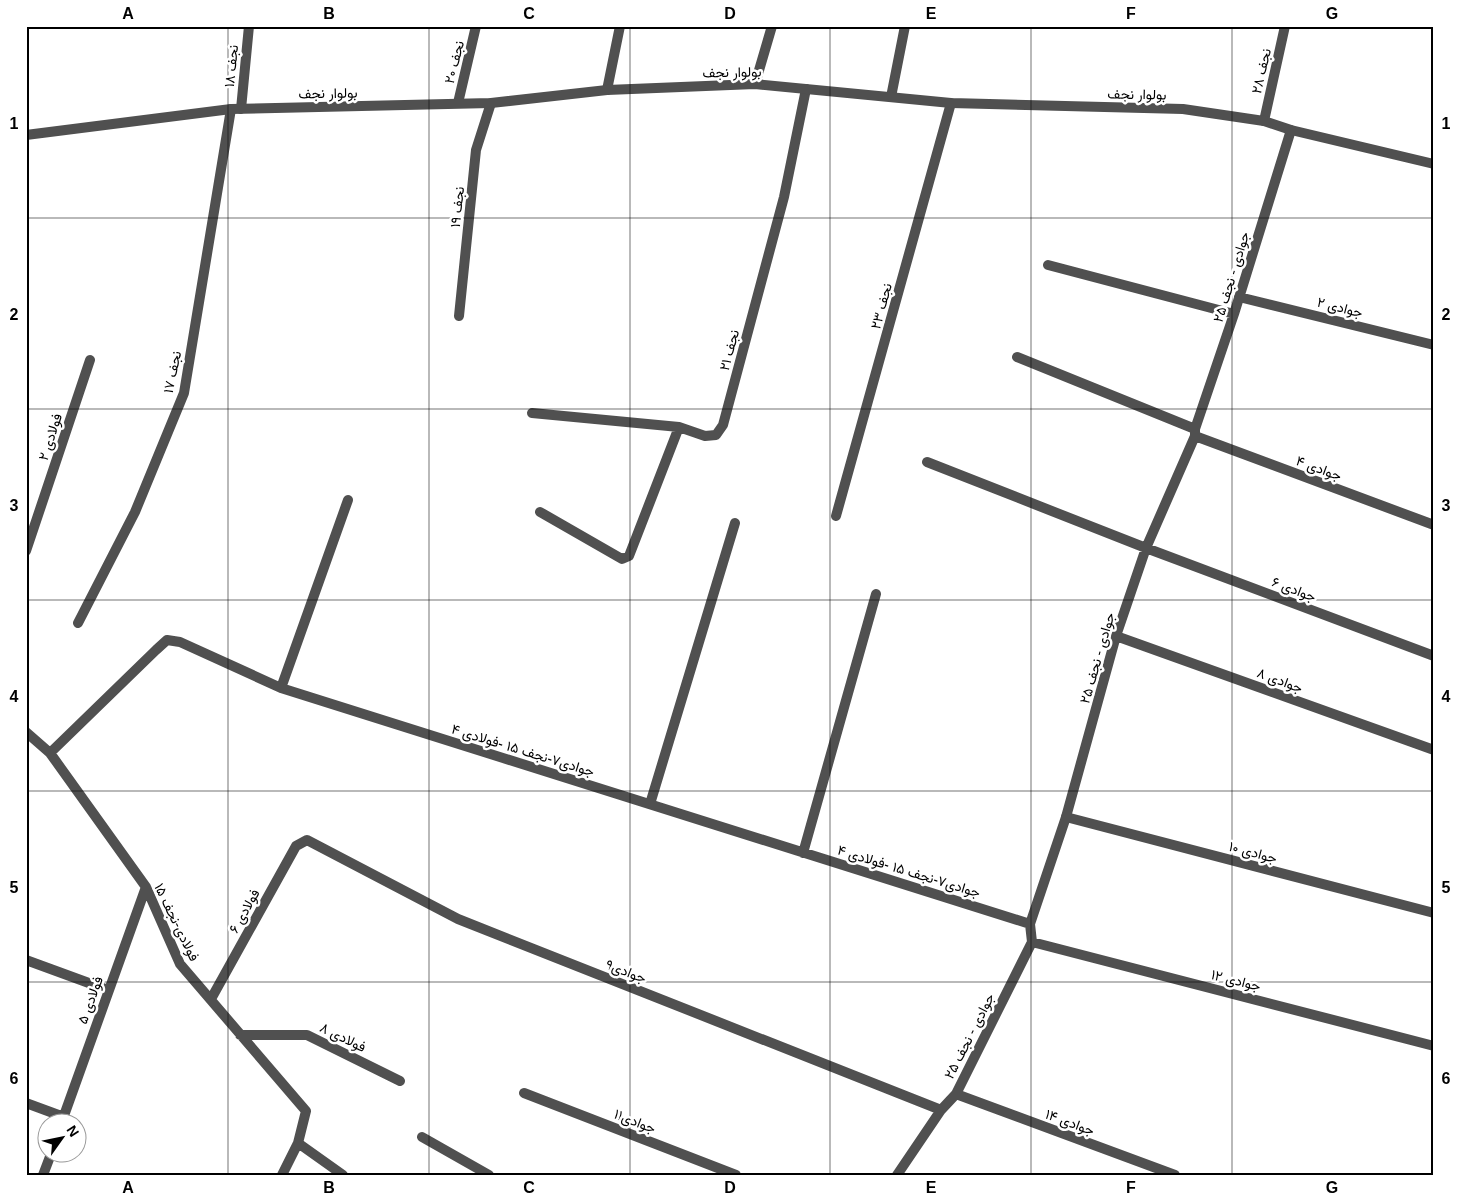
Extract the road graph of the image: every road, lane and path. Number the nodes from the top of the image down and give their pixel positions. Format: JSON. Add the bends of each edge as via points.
{"nodes":[{"id":1,"x":249,"y":26,"type":"edge"},
{"id":2,"x":476,"y":26,"type":"edge"},
{"id":3,"x":620,"y":26,"type":"edge"},
{"id":4,"x":772,"y":26,"type":"edge"},
{"id":5,"x":905,"y":26,"type":"edge"},
{"id":6,"x":1286,"y":26,"type":"edge"},
{"id":7,"x":756,"y":84,"type":"junction"},
{"id":8,"x":806,"y":88,"type":"junction"},
{"id":9,"x":608,"y":90,"type":"junction"},
{"id":10,"x":891,"y":97,"type":"junction"},
{"id":11,"x":490,"y":103,"type":"junction"},
{"id":12,"x":951,"y":103,"type":"junction"},
{"id":13,"x":458,"y":104,"type":"junction"},
{"id":14,"x":236,"y":109,"type":"junction"},
{"id":15,"x":1264,"y":121,"type":"junction"},
{"id":16,"x":1291,"y":130,"type":"junction"},
{"id":17,"x":26,"y":136,"type":"edge"},
{"id":18,"x":1434,"y":164,"type":"edge"},
{"id":19,"x":1048,"y":265,"type":"dead end"},
{"id":20,"x":1239,"y":297,"type":"junction"},
{"id":21,"x":1234,"y":314,"type":"junction"},
{"id":22,"x":459,"y":316,"type":"dead end"},
{"id":23,"x":1434,"y":344,"type":"edge"},
{"id":24,"x":1018,"y":357,"type":"dead end"},
{"id":25,"x":90,"y":360,"type":"dead end"},
{"id":26,"x":532,"y":413,"type":"dead end"},
{"id":27,"x":679,"y":427,"type":"junction"},
{"id":28,"x":1195,"y":433,"type":"junction"},
{"id":29,"x":927,"y":462,"type":"dead end"},
{"id":30,"x":348,"y":500,"type":"dead end"},
{"id":31,"x":540,"y":512,"type":"dead end"},
{"id":32,"x":836,"y":516,"type":"dead end"},
{"id":33,"x":735,"y":523,"type":"dead end"},
{"id":34,"x":1434,"y":525,"type":"edge"},
{"id":35,"x":1146,"y":548,"type":"junction"},
{"id":36,"x":26,"y":551,"type":"edge"},
{"id":37,"x":876,"y":594,"type":"dead end"},
{"id":38,"x":78,"y":623,"type":"dead end"},
{"id":39,"x":1116,"y":636,"type":"junction"},
{"id":40,"x":1434,"y":656,"type":"edge"},
{"id":41,"x":281,"y":688,"type":"junction"},
{"id":42,"x":26,"y":732,"type":"edge"},
{"id":43,"x":1434,"y":750,"type":"edge"},
{"id":44,"x":50,"y":754,"type":"junction"},
{"id":45,"x":650,"y":804,"type":"junction"},
{"id":46,"x":1066,"y":817,"type":"junction"},
{"id":47,"x":307,"y":840,"type":"joint"},
{"id":48,"x":803,"y":853,"type":"junction"},
{"id":49,"x":146,"y":887,"type":"junction"},
{"id":50,"x":1434,"y":913,"type":"edge"},
{"id":51,"x":1030,"y":924,"type":"junction"},
{"id":52,"x":1032,"y":942,"type":"junction"},
{"id":53,"x":26,"y":960,"type":"edge"},
{"id":54,"x":108,"y":990,"type":"junction"},
{"id":55,"x":211,"y":1000,"type":"junction"},
{"id":56,"x":240,"y":1035,"type":"junction"},
{"id":57,"x":1434,"y":1046,"type":"edge"},
{"id":58,"x":400,"y":1081,"type":"dead end"},
{"id":59,"x":524,"y":1093,"type":"dead end"},
{"id":60,"x":956,"y":1094,"type":"junction"},
{"id":61,"x":26,"y":1103,"type":"edge"},
{"id":62,"x":941,"y":1110,"type":"junction"},
{"id":63,"x":49,"y":1114,"type":"edge"},
{"id":64,"x":64,"y":1114,"type":"edge"},
{"id":65,"x":422,"y":1137,"type":"dead end"},
{"id":66,"x":298,"y":1143,"type":"junction"},
{"id":67,"x":900,"y":1174,"type":"edge"},
{"id":68,"x":282,"y":1175,"type":"edge"},
{"id":69,"x":343,"y":1175,"type":"edge"},
{"id":70,"x":489,"y":1175,"type":"edge"},
{"id":71,"x":736,"y":1175,"type":"edge"},
{"id":72,"x":1175,"y":1175,"type":"edge"}],
"edges":[{"from":1,"to":14,"type":"street","name":"نجف ۱۸"},
{"from":2,"to":13,"type":"street","name":"نجف ۲۰"},
{"from":3,"to":9,"type":"street"},
{"from":4,"to":7,"type":"street"},
{"from":5,"to":10,"type":"street"},
{"from":6,"to":15,"type":"street","name":"نجف ۲۸"},
{"from":7,"to":8,"type":"street","name":"بولوار نجف"},
{"from":7,"to":9,"type":"street","name":"بولوار نجف"},
{"from":8,"to":10,"type":"street","name":"بولوار نجف"},
{"from":8,"to":27,"type":"street","name":"نجف ۲۱","via":[[784,197],[724,425],[716,435],[705,436]]},
{"from":9,"to":11,"type":"street","name":"بولوار نجف"},
{"from":10,"to":12,"type":"street","name":"بولوار نجف"},
{"from":11,"to":13,"type":"street","name":"بولوار نجف"},
{"from":11,"to":22,"type":"street","name":"نجف ۱۹","via":[[476,150]]},
{"from":12,"to":15,"type":"street","name":"بولوار نجف","via":[[1183,109]]},
{"from":12,"to":32,"type":"street","name":"نجف ۲۳"},
{"from":13,"to":14,"type":"street","name":"بولوار نجف"},
{"from":14,"to":17,"type":"street","name":"بولوار نجف"},
{"from":14,"to":38,"type":"street","name":"نجف ۱۷","via":[[184,393],[135,512]]},
{"from":15,"to":16,"type":"street","name":"بولوار نجف"},
{"from":16,"to":18,"type":"street","name":"بولوار نجف"},
{"from":16,"to":20,"type":"street","name":"جوادی - نجف ۲۵"},
{"from":19,"to":21,"type":"street"},
{"from":20,"to":21,"type":"street","name":"جوادی - نجف ۲۵"},
{"from":20,"to":23,"type":"street","name":"جوادی ۲"},
{"from":21,"to":28,"type":"street","name":"جوادی - نجف ۲۵"},
{"from":24,"to":28,"type":"street","name":"جوادی ۴"},
{"from":25,"to":36,"type":"street","name":"فولادی ۲"},
{"from":26,"to":27,"type":"street","name":"نجف ۲۱"},
{"from":27,"to":31,"type":"street","via":[[629,556],[622,559]]},
{"from":28,"to":34,"type":"street","name":"جوادی ۴"},
{"from":28,"to":35,"type":"street","name":"جوادی - نجف ۲۵"},
{"from":29,"to":35,"type":"street","name":"جوادی ۶"},
{"from":30,"to":41,"type":"street"},
{"from":33,"to":45,"type":"street"},
{"from":35,"to":39,"type":"street","name":"جوادی - نجف ۲۵"},
{"from":35,"to":40,"type":"street","name":"جوادی ۶"},
{"from":37,"to":48,"type":"street"},
{"from":39,"to":43,"type":"street","name":"جوادی ۸"},
{"from":39,"to":46,"type":"street","name":"جوادی - نجف ۲۵"},
{"from":41,"to":44,"type":"street","name":"جوادی۷-نجف ۱۵ -فولادی ۴","via":[[180,642],[168,640]]},
{"from":41,"to":45,"type":"street","name":"جوادی۷-نجف ۱۵ -فولادی ۴"},
{"from":42,"to":44,"type":"street","name":"فولادی-نجف ۱۵"},
{"from":44,"to":49,"type":"street","name":"فولادی-نجف ۱۵"},
{"from":45,"to":48,"type":"street","name":"جوادی۷-نجف ۱۵ -فولادی ۴"},
{"from":46,"to":50,"type":"street","name":"جوادی ۱۰"},
{"from":46,"to":51,"type":"street","name":"جوادی - نجف ۲۵"},
{"from":47,"to":55,"type":"street","name":"فولادی ۶","via":[[296,846]]},
{"from":47,"to":62,"type":"street","name":"جوادی۹","via":[[458,919]]},
{"from":48,"to":51,"type":"street","name":"جوادی۷-نجف ۱۵ -فولادی ۴"},
{"from":49,"to":54,"type":"street","name":"فولادی ۵"},
{"from":49,"to":55,"type":"street","name":"فولادی-نجف ۱۵","via":[[180,964]]},
{"from":51,"to":52,"type":"street","name":"جوادی - نجف ۲۵"},
{"from":52,"to":57,"type":"street","name":"جوادی ۱۲"},
{"from":52,"to":60,"type":"street","name":"جوادی - نجف ۲۵"},
{"from":53,"to":54,"type":"street"},
{"from":54,"to":64,"type":"street","name":"فولادی ۵"},
{"from":55,"to":56,"type":"street","name":"فولادی-نجف ۱۵"},
{"from":56,"to":58,"type":"street","name":"فولادی ۸","via":[[307,1035]]},
{"from":56,"to":66,"type":"street","name":"فولادی-نجف ۱۵","via":[[306,1111]]},
{"from":59,"to":71,"type":"street","name":"جوادی۱۱"},
{"from":60,"to":62,"type":"street","name":"جوادی - نجف ۲۵"},
{"from":60,"to":72,"type":"street","name":"جوادی ۱۴"},
{"from":61,"to":63,"type":"street"},
{"from":62,"to":67,"type":"street","name":"جوادی - نجف ۲۵"},
{"from":65,"to":70,"type":"street"},
{"from":66,"to":68,"type":"street","name":"فولادی-نجف ۱۵"},
{"from":66,"to":69,"type":"street"}]}
